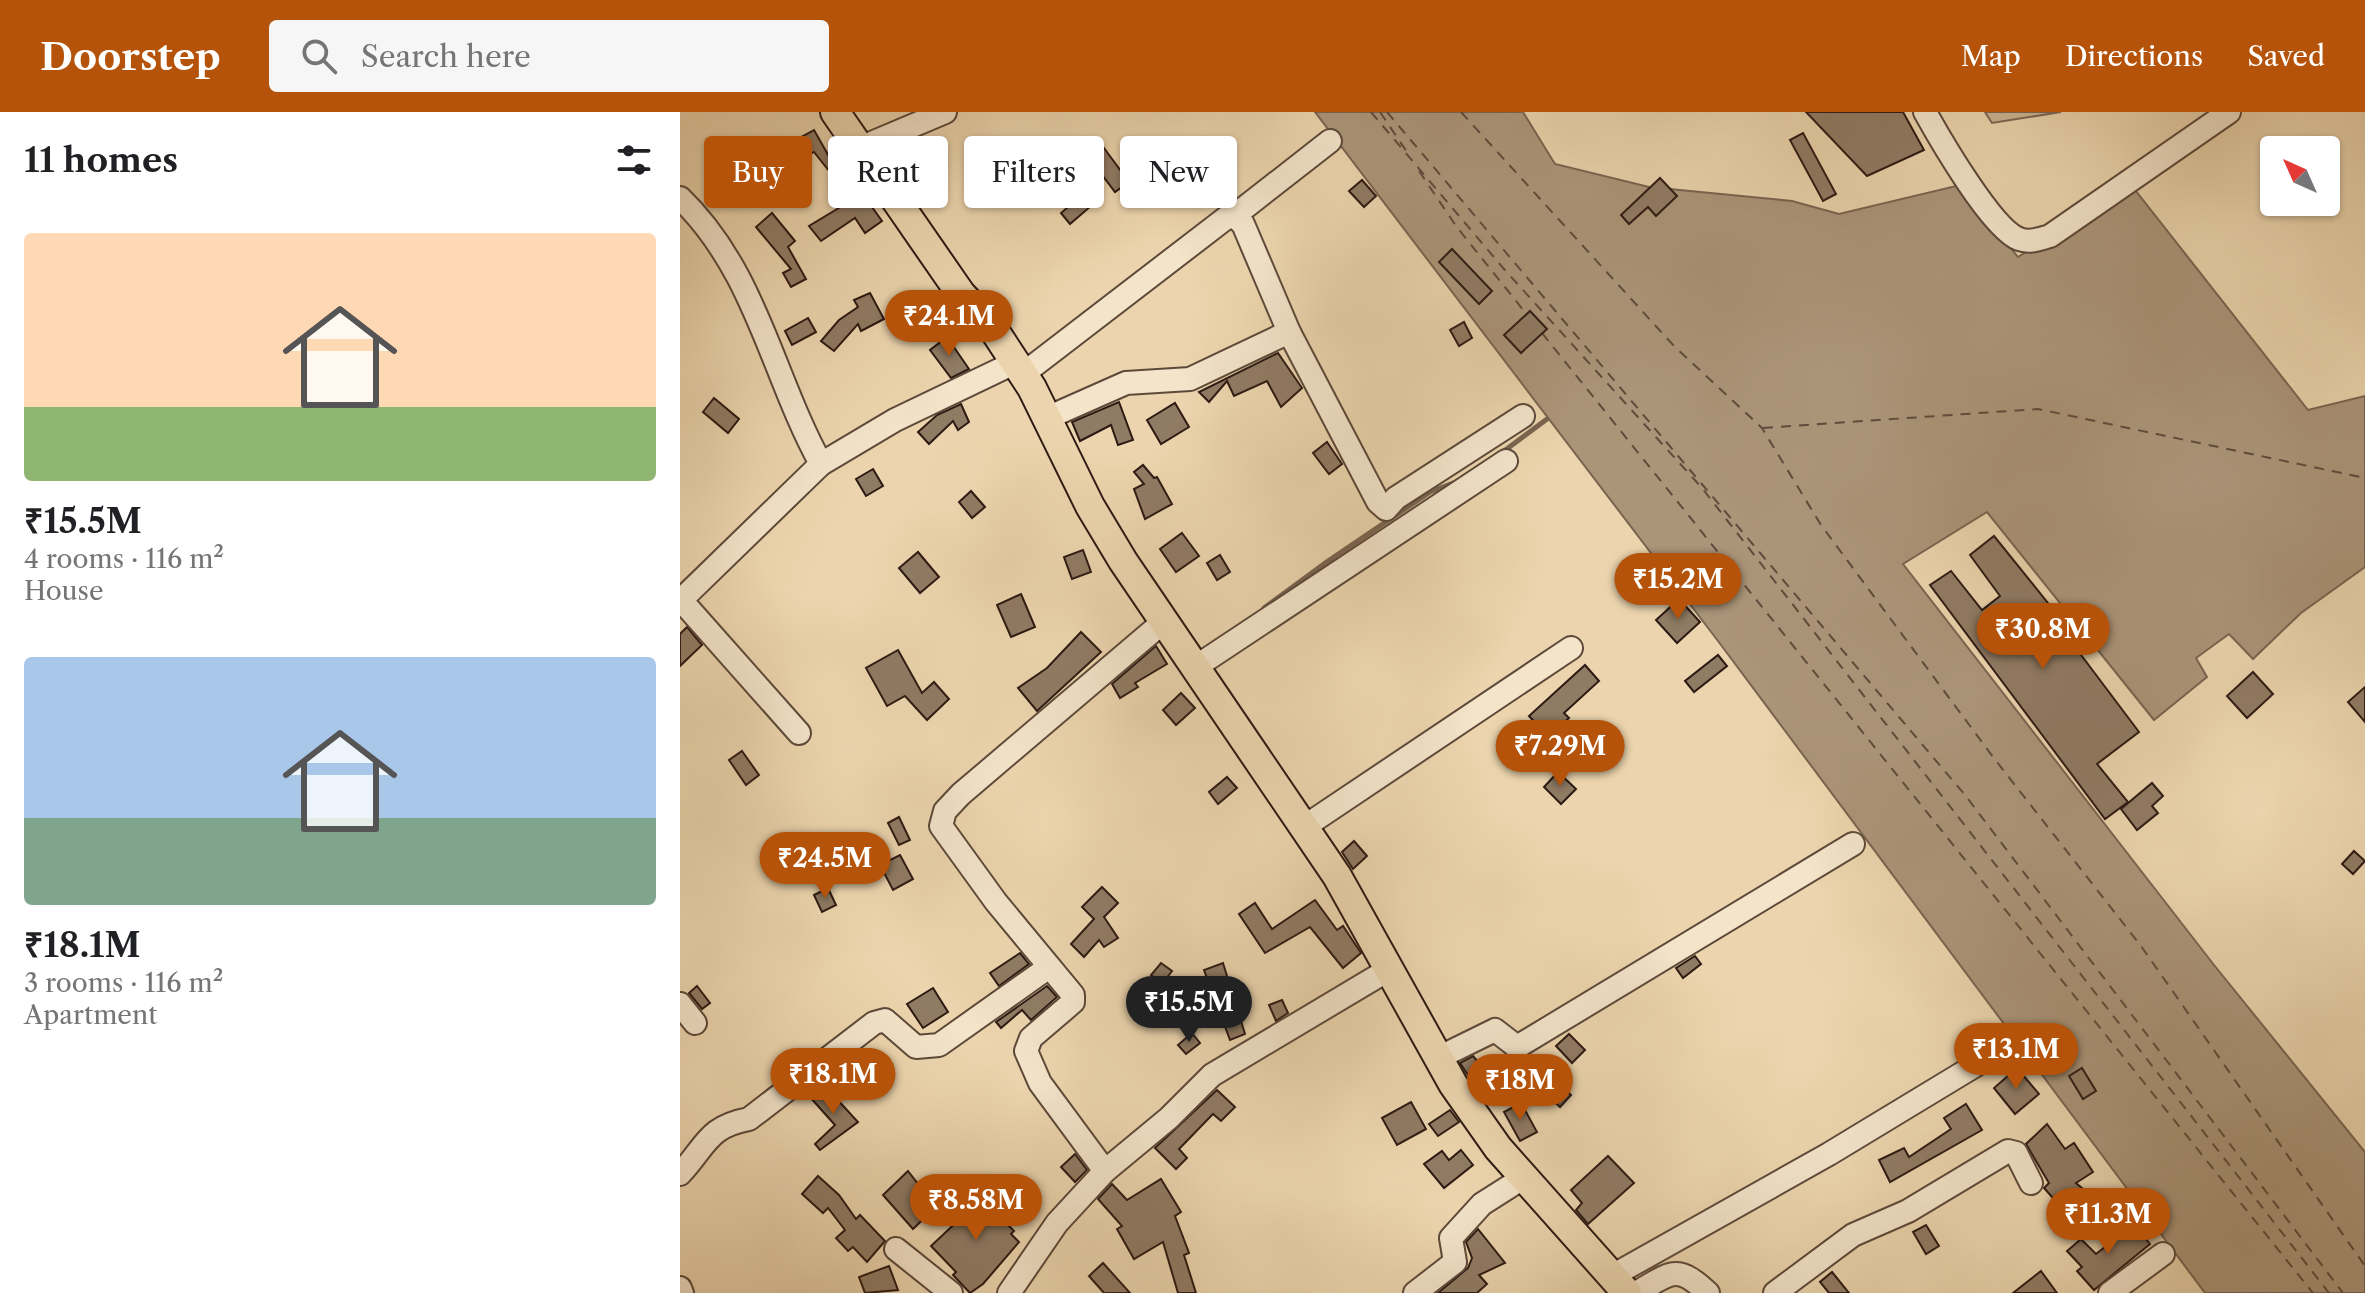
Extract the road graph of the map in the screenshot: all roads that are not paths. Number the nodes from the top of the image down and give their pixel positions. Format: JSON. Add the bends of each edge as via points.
{"nodes":[{"id":1,"x":835,"y":112,"type":"edge"},
{"id":2,"x":945,"y":112,"type":"edge"},
{"id":3,"x":1925,"y":112,"type":"edge"},
{"id":4,"x":2229,"y":112,"type":"edge"},
{"id":5,"x":852,"y":136,"type":"edge"},
{"id":6,"x":888,"y":136,"type":"edge"},
{"id":7,"x":1330,"y":141,"type":"dead end"},
{"id":8,"x":680,"y":198,"type":"edge"},
{"id":9,"x":902,"y":208,"type":"edge"},
{"id":10,"x":1234,"y":216,"type":"junction"},
{"id":11,"x":1289,"y":332,"type":"junction"},
{"id":12,"x":1020,"y":368,"type":"junction"},
{"id":13,"x":1523,"y":416,"type":"dead end"},
{"id":14,"x":1047,"y":418,"type":"junction"},
{"id":15,"x":1506,"y":461,"type":"dead end"},
{"id":16,"x":821,"y":464,"type":"junction"},
{"id":17,"x":681,"y":600,"type":"edge"},
{"id":18,"x":1162,"y":623,"type":"junction"},
{"id":19,"x":1571,"y":648,"type":"dead end"},
{"id":20,"x":1194,"y":668,"type":"junction"},
{"id":21,"x":799,"y":733,"type":"dead end"},
{"id":22,"x":1304,"y":827,"type":"junction"},
{"id":23,"x":1853,"y":844,"type":"dead end"},
{"id":24,"x":1049,"y":967,"type":"junction"},
{"id":25,"x":1388,"y":970,"type":"junction"},
{"id":26,"x":680,"y":1004,"type":"edge"},
{"id":27,"x":695,"y":1023,"type":"dead end"},
{"id":28,"x":2009,"y":1045,"type":"dead end"},
{"id":29,"x":1438,"y":1058,"type":"junction"},
{"id":30,"x":1105,"y":1171,"type":"junction"},
{"id":31,"x":680,"y":1174,"type":"edge"},
{"id":32,"x":1523,"y":1178,"type":"junction"},
{"id":33,"x":2031,"y":1183,"type":"dead end"},
{"id":34,"x":896,"y":1249,"type":"dead end"},
{"id":35,"x":2163,"y":1254,"type":"dead end"},
{"id":36,"x":1619,"y":1284,"type":"edge"},
{"id":37,"x":951,"y":1293,"type":"edge"},
{"id":38,"x":1009,"y":1293,"type":"edge"},
{"id":39,"x":1415,"y":1293,"type":"edge"},
{"id":40,"x":1636,"y":1293,"type":"edge"},
{"id":41,"x":1708,"y":1293,"type":"edge"},
{"id":42,"x":1775,"y":1293,"type":"edge"},
{"id":43,"x":2110,"y":1293,"type":"edge"}],
"edges":[{"from":1,"to":5,"type":"main road"},
{"from":2,"to":6,"type":"street"},
{"from":3,"to":4,"type":"street","via":[[2000,225],[2030,242],[2050,236]]},
{"from":7,"to":10,"type":"street"},
{"from":8,"to":16,"type":"street","via":[[709,226],[754,306],[790,405]]},
{"from":9,"to":12,"type":"main road"},
{"from":10,"to":11,"type":"street","via":[[1243,224]]},
{"from":10,"to":12,"type":"street"},
{"from":11,"to":13,"type":"street","via":[[1386,509]]},
{"from":11,"to":14,"type":"street","via":[[1190,379],[1126,383]]},
{"from":12,"to":14,"type":"main road"},
{"from":12,"to":16,"type":"street","via":[[895,420]]},
{"from":14,"to":18,"type":"main road","via":[[1090,506]]},
{"from":15,"to":20,"type":"street"},
{"from":16,"to":17,"type":"street"},
{"from":17,"to":21,"type":"street"},
{"from":18,"to":20,"type":"main road"},
{"from":18,"to":24,"type":"street","via":[[945,811],[941,826]]},
{"from":19,"to":22,"type":"street"},
{"from":20,"to":22,"type":"main road"},
{"from":22,"to":25,"type":"main road"},
{"from":23,"to":29,"type":"street","via":[[1517,1047],[1495,1030]]},
{"from":24,"to":30,"type":"street","via":[[1073,1002],[1031,1038],[1026,1051],[1040,1083]]},
{"from":24,"to":31,"type":"street","via":[[939,1045],[916,1047],[885,1020],[874,1023],[749,1119],[712,1133]]},
{"from":25,"to":29,"type":"main road"},
{"from":25,"to":30,"type":"street","via":[[1212,1075]]},
{"from":26,"to":27,"type":"street"},
{"from":28,"to":36,"type":"street"},
{"from":29,"to":32,"type":"main road"},
{"from":30,"to":38,"type":"street","via":[[1057,1223]]},
{"from":32,"to":36,"type":"main road"},
{"from":32,"to":39,"type":"street","via":[[1482,1204],[1451,1238],[1455,1262]]},
{"from":33,"to":42,"type":"street","via":[[2016,1153],[2008,1151],[1908,1211],[1853,1235]]},
{"from":34,"to":37,"type":"street"},
{"from":35,"to":43,"type":"street"},
{"from":40,"to":41,"type":"street","via":[[1673,1272],[1681,1272]]}]}
